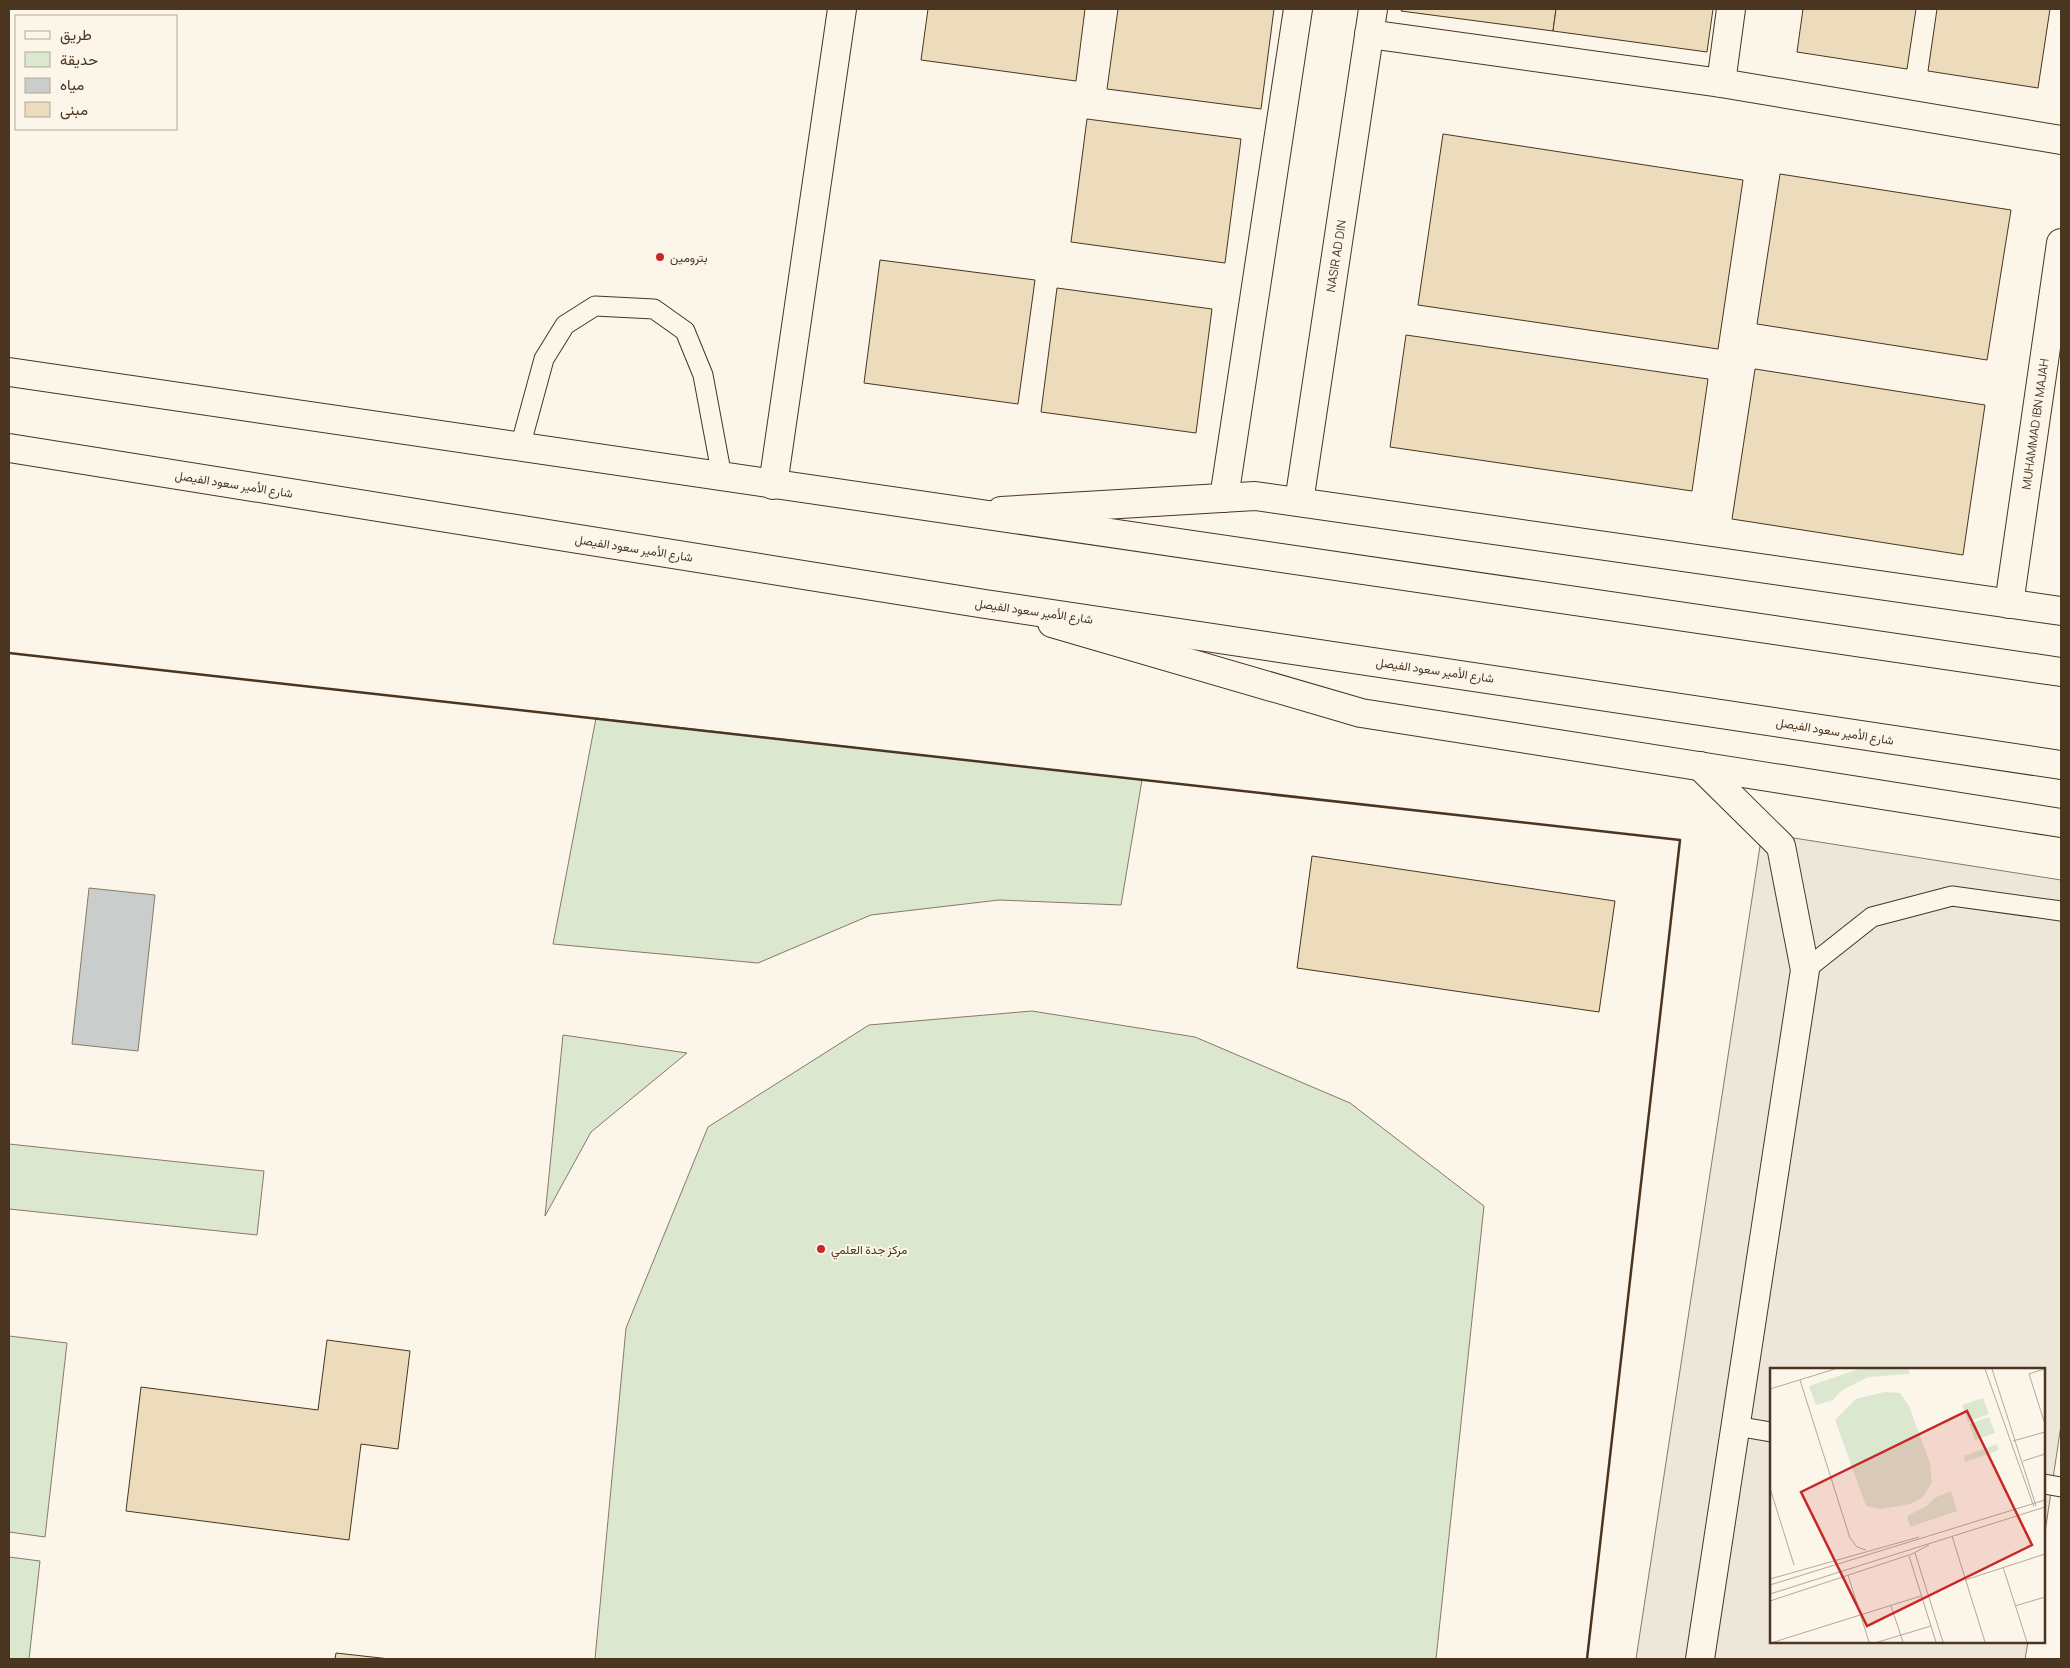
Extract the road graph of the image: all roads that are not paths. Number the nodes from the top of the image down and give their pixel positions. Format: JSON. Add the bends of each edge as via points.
{"nodes":[{"id":1,"x":842,"y":9,"type":"edge"},
{"id":2,"x":1298,"y":9,"type":"edge"},
{"id":3,"x":1731,"y":9,"type":"edge"},
{"id":4,"x":1371,"y":21,"type":"edge"},
{"id":5,"x":1721,"y":83,"type":"junction"},
{"id":6,"x":2061,"y":140,"type":"edge"},
{"id":7,"x":2061,"y":244,"type":"edge"},
{"id":8,"x":9,"y":372,"type":"edge"},
{"id":9,"x":9,"y":448,"type":"edge"},
{"id":10,"x":520,"y":448,"type":"junction"},
{"id":11,"x":722,"y":477,"type":"junction"},
{"id":12,"x":773,"y":485,"type":"junction"},
{"id":13,"x":1224,"y":498,"type":"junction"},
{"id":14,"x":1299,"y":502,"type":"junction"},
{"id":15,"x":972,"y":512,"type":"junction"},
{"id":16,"x":986,"y":604,"type":"junction"},
{"id":17,"x":2009,"y":604,"type":"junction"},
{"id":18,"x":2061,"y":611,"type":"edge"},
{"id":19,"x":2061,"y":672,"type":"edge"},
{"id":20,"x":2061,"y":765,"type":"edge"},
{"id":21,"x":1700,"y":766,"type":"junction"},
{"id":22,"x":2061,"y":823,"type":"edge"},
{"id":23,"x":2061,"y":911,"type":"edge"},
{"id":24,"x":1804,"y":970,"type":"junction"},
{"id":25,"x":1736,"y":1426,"type":"junction"},
{"id":26,"x":1770,"y":1432,"type":"edge"},
{"id":27,"x":2045,"y":1484,"type":"edge"},
{"id":28,"x":2061,"y":1487,"type":"edge"},
{"id":29,"x":1700,"y":1659,"type":"edge"}],
"edges":[{"from":1,"to":12,"type":"street"},
{"from":2,"to":13,"type":"street"},
{"from":3,"to":5,"type":"street"},
{"from":4,"to":5,"type":"street"},
{"from":4,"to":14,"type":"street","name":"NASIR AD DIN"},
{"from":5,"to":6,"type":"street"},
{"from":7,"to":17,"type":"street","name":"MUHAMMAD IBN MAJAH"},
{"from":8,"to":10,"type":"street"},
{"from":9,"to":16,"type":"street","name":"شارع الأمير سعود الفيصل"},
{"from":10,"to":11,"type":"street"},
{"from":10,"to":11,"type":"lane","via":[[544,359],[565,325],[595,306],[654,309],[685,331],[703,375]]},
{"from":11,"to":12,"type":"street"},
{"from":12,"to":15,"type":"street"},
{"from":13,"to":14,"type":"street","via":[[1255,496]]},
{"from":13,"to":15,"type":"street"},
{"from":14,"to":17,"type":"street"},
{"from":15,"to":19,"type":"street"},
{"from":16,"to":20,"type":"street","name":"شارع الأمير سعود الفيصل"},
{"from":16,"to":21,"type":"street","via":[[1361,713]]},
{"from":17,"to":18,"type":"street"},
{"from":21,"to":22,"type":"street"},
{"from":21,"to":24,"type":"street","via":[[1781,846]]},
{"from":23,"to":24,"type":"lane","via":[[1952,896],[1872,917]]},
{"from":24,"to":25,"type":"street"},
{"from":25,"to":26,"type":"lane"},
{"from":25,"to":29,"type":"street"},
{"from":27,"to":28,"type":"lane"}]}
